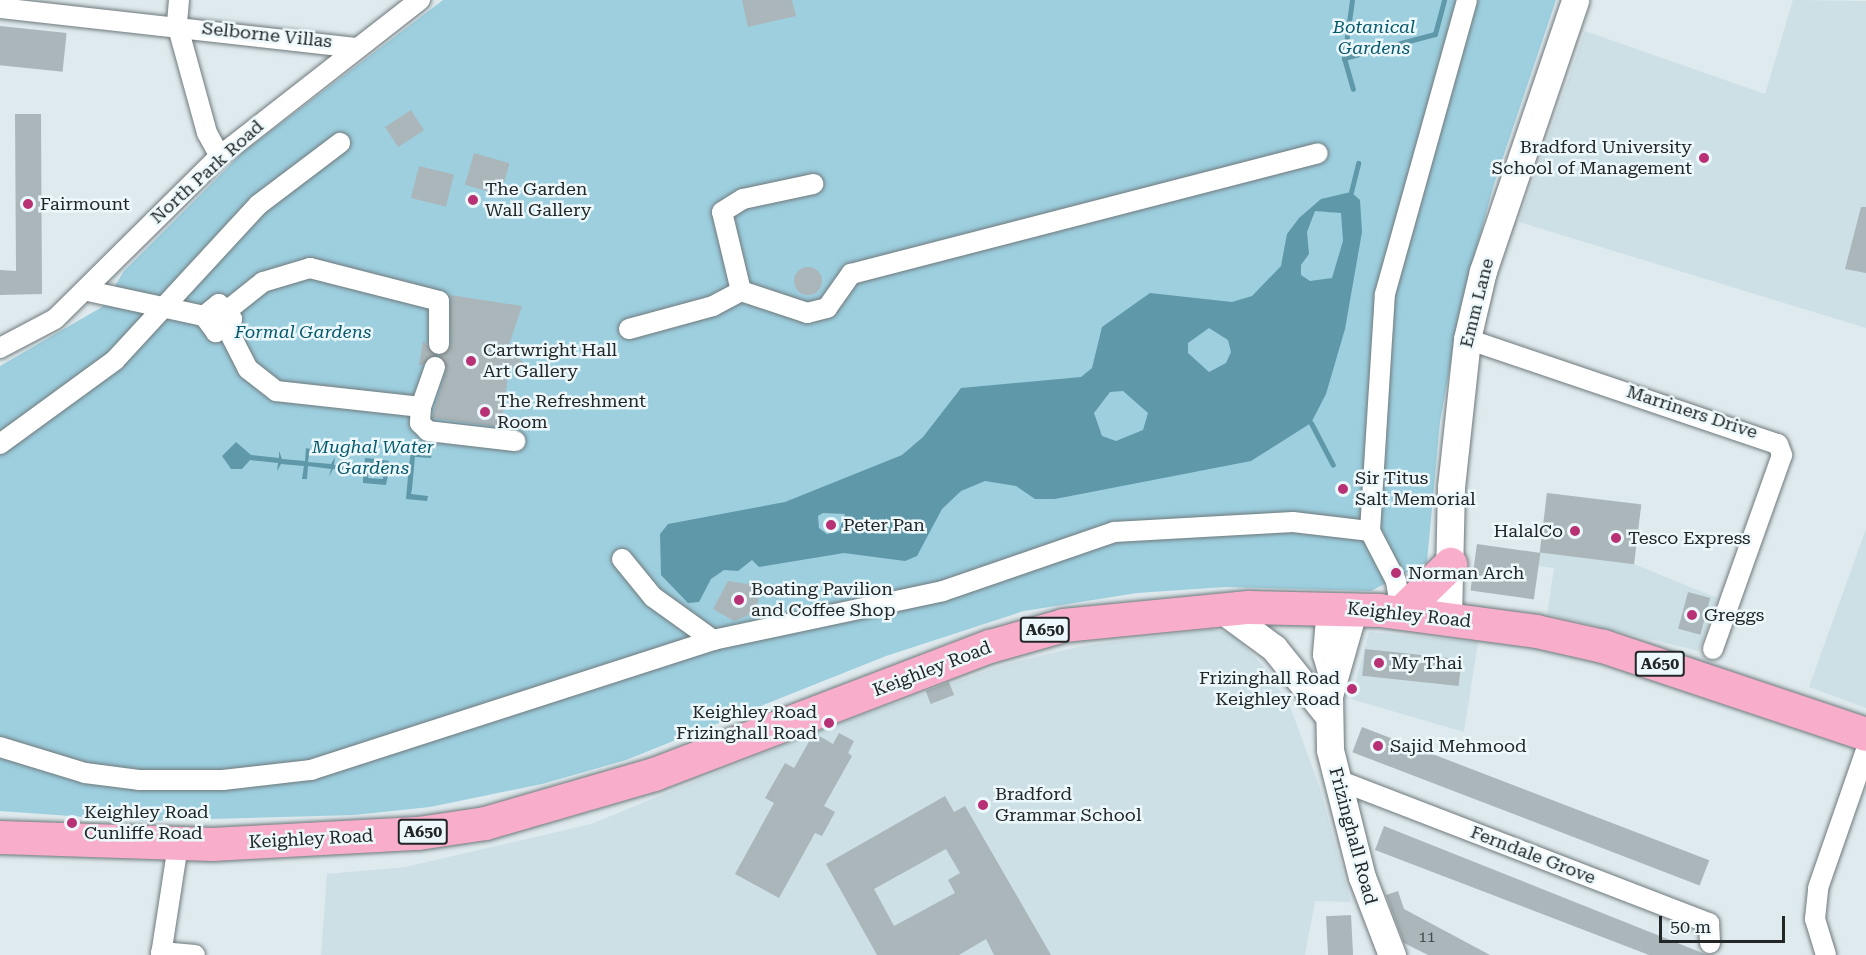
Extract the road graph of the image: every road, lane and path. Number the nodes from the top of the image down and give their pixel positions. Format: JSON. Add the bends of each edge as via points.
{"nodes":[{"id":1,"x":179,"y":0,"type":"edge"},
{"id":2,"x":420,"y":0,"type":"edge"},
{"id":3,"x":1467,"y":0,"type":"edge"},
{"id":4,"x":1575,"y":0,"type":"edge"},
{"id":5,"x":0,"y":8,"type":"edge"},
{"id":6,"x":177,"y":24,"type":"junction"},
{"id":7,"x":357,"y":48,"type":"junction"},
{"id":8,"x":340,"y":143,"type":"dead end"},
{"id":9,"x":1318,"y":153,"type":"dead end"},
{"id":10,"x":220,"y":156,"type":"junction"},
{"id":11,"x":813,"y":184,"type":"dead end"},
{"id":12,"x":88,"y":291,"type":"junction"},
{"id":13,"x":741,"y":291,"type":"junction"},
{"id":14,"x":162,"y":308,"type":"junction"},
{"id":15,"x":228,"y":319,"type":"junction"},
{"id":16,"x":629,"y":329,"type":"dead end"},
{"id":17,"x":1467,"y":339,"type":"junction"},
{"id":18,"x":439,"y":344,"type":"dead end"},
{"id":19,"x":0,"y":348,"type":"edge"},
{"id":20,"x":435,"y":367,"type":"dead end"},
{"id":21,"x":421,"y":407,"type":"junction"},
{"id":22,"x":515,"y":441,"type":"dead end"},
{"id":23,"x":0,"y":444,"type":"edge"},
{"id":24,"x":1370,"y":531,"type":"junction"},
{"id":25,"x":622,"y":559,"type":"dead end"},
{"id":26,"x":1450,"y":564,"type":"junction"},
{"id":27,"x":1342,"y":608,"type":"junction"},
{"id":28,"x":1221,"y":609,"type":"junction"},
{"id":29,"x":1401,"y":612,"type":"junction"},
{"id":30,"x":1448,"y":618,"type":"junction"},
{"id":31,"x":713,"y":640,"type":"junction"},
{"id":32,"x":1713,"y":649,"type":"dead end"},
{"id":33,"x":1327,"y":714,"type":"junction"},
{"id":34,"x":1866,"y":734,"type":"edge"},
{"id":35,"x":0,"y":747,"type":"edge"},
{"id":36,"x":1866,"y":750,"type":"edge"},
{"id":37,"x":1338,"y":780,"type":"junction"},
{"id":38,"x":0,"y":837,"type":"edge"},
{"id":39,"x":178,"y":844,"type":"junction"},
{"id":40,"x":1710,"y":943,"type":"dead end"},
{"id":41,"x":161,"y":953,"type":"edge"},
{"id":42,"x":195,"y":955,"type":"edge"},
{"id":43,"x":1392,"y":955,"type":"edge"},
{"id":44,"x":1826,"y":955,"type":"edge"}],
"edges":[{"from":1,"to":6,"type":"street"},
{"from":2,"to":7,"type":"street","name":"North Park Road"},
{"from":3,"to":24,"type":"street","via":[[1385,294]]},
{"from":4,"to":17,"type":"street","name":"Emm Lane","via":[[1484,271]]},
{"from":5,"to":6,"type":"street","name":"Selborne Villas"},
{"from":6,"to":7,"type":"street","name":"Selborne Villas"},
{"from":6,"to":10,"type":"street","via":[[207,133]]},
{"from":7,"to":10,"type":"street","name":"North Park Road"},
{"from":8,"to":14,"type":"street","via":[[258,205]]},
{"from":9,"to":13,"type":"street","via":[[851,274],[827,308],[807,313]]},
{"from":10,"to":12,"type":"street","name":"North Park Road"},
{"from":11,"to":13,"type":"street","via":[[743,200],[722,212]]},
{"from":12,"to":14,"type":"street"},
{"from":12,"to":19,"type":"street","name":"North Park Road","via":[[56,319]]},
{"from":13,"to":16,"type":"street","via":[[713,306]]},
{"from":14,"to":15,"type":"street","via":[[204,316],[211,330]]},
{"from":14,"to":23,"type":"street","via":[[115,360]]},
{"from":15,"to":18,"type":"street","via":[[264,282],[304,267],[440,301]]},
{"from":15,"to":21,"type":"street","via":[[248,369],[276,391]]},
{"from":17,"to":26,"type":"street","name":"Emm Lane","via":[[1456,412]]},
{"from":17,"to":32,"type":"street","name":"Marriners Drive","via":[[1778,444],[1782,455]]},
{"from":20,"to":21,"type":"street"},
{"from":21,"to":22,"type":"street","via":[[420,423],[428,431]]},
{"from":24,"to":29,"type":"street","via":[[1396,581]]},
{"from":24,"to":31,"type":"street","via":[[1293,522],[1113,532],[943,591]]},
{"from":25,"to":31,"type":"street","via":[[653,597]]},
{"from":26,"to":29,"type":"highway"},
{"from":26,"to":30,"type":"street","name":"Emm Lane"},
{"from":27,"to":28,"type":"highway","name":"Keighley Road","number":"A650"},
{"from":27,"to":29,"type":"highway","name":"Keighley Road","number":"A650"},
{"from":27,"to":33,"type":"street","name":"Frizinghall Road"},
{"from":28,"to":33,"type":"street","name":"Frizinghall Road","via":[[1274,648]]},
{"from":28,"to":39,"type":"highway","name":"Keighley Road","number":"A650","via":[[1063,625],[990,646],[654,774],[515,816],[418,833]]},
{"from":29,"to":30,"type":"highway","name":"Keighley Road","number":"A650"},
{"from":30,"to":34,"type":"highway","name":"Keighley Road","number":"A650","via":[[1603,646]]},
{"from":31,"to":35,"type":"street","via":[[311,770],[224,780],[139,780],[85,773]]},
{"from":33,"to":37,"type":"street","name":"Frizinghall Road"},
{"from":36,"to":44,"type":"street","via":[[1818,888],[1815,919]]},
{"from":37,"to":40,"type":"street","name":"Ferndale Grove","via":[[1709,923]]},
{"from":37,"to":43,"type":"street","name":"Frizinghall Road","via":[[1371,906]]},
{"from":38,"to":39,"type":"highway","name":"Keighley Road","number":"A650"},
{"from":39,"to":41,"type":"street"},
{"from":41,"to":42,"type":"street"}]}
